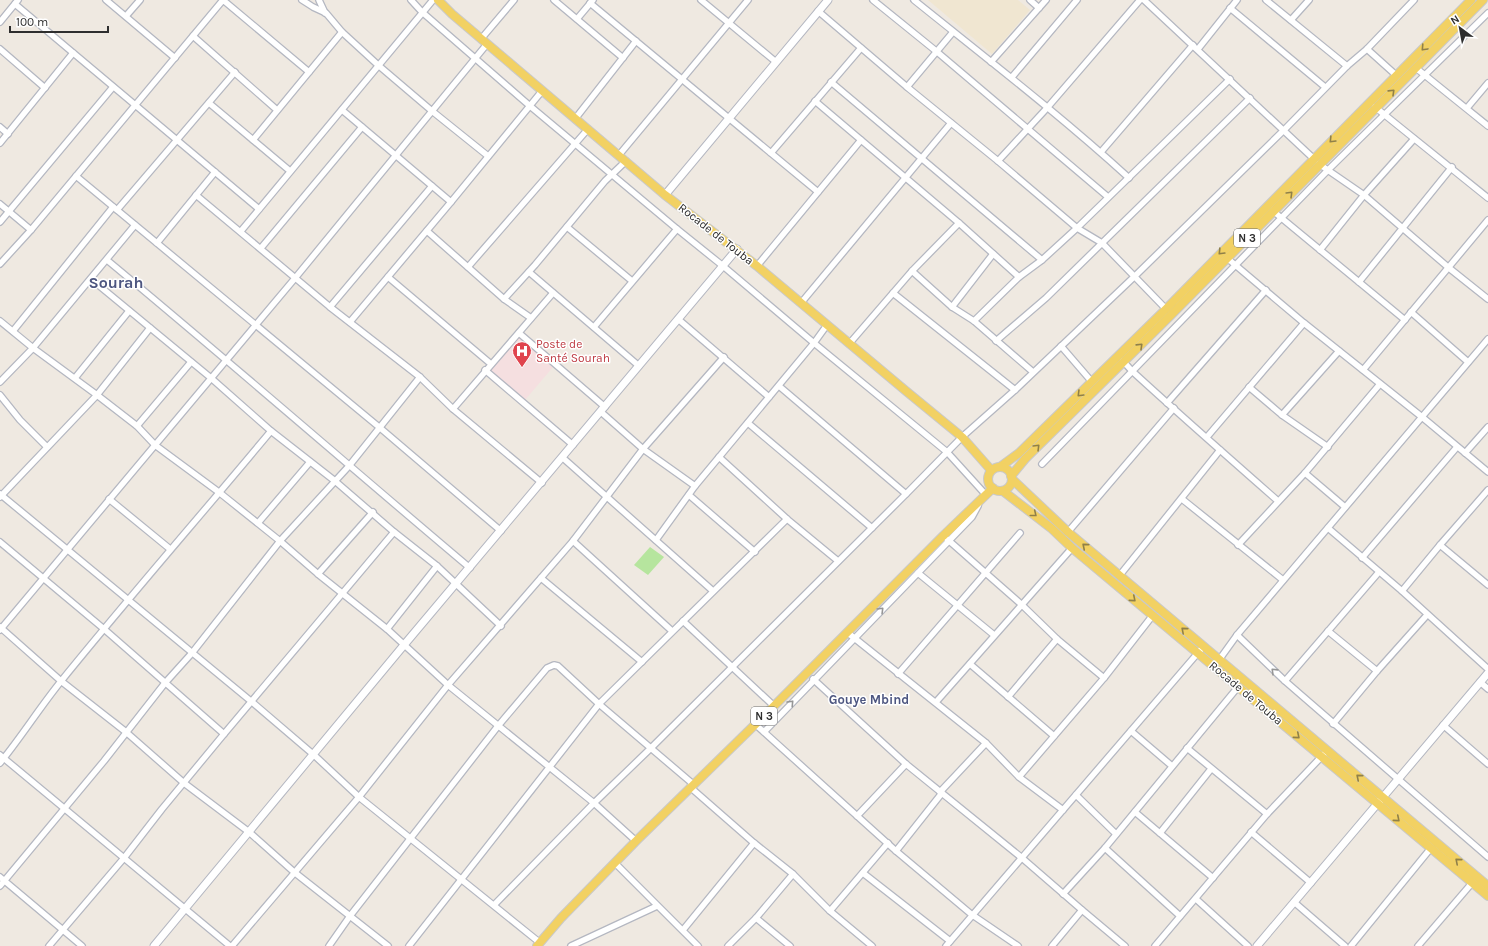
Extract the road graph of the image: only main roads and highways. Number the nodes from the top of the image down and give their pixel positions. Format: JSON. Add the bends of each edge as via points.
{"nodes":[{"id":1,"x":438,"y":0,"type":"edge"},
{"id":2,"x":1471,"y":0,"type":"edge"},
{"id":3,"x":1483,"y":0,"type":"edge"},
{"id":4,"x":1317,"y":161,"type":"junction"},
{"id":5,"x":1000,"y":467,"type":"junction"},
{"id":6,"x":991,"y":470,"type":"junction"},
{"id":7,"x":1012,"y":478,"type":"junction"},
{"id":8,"x":993,"y":488,"type":"junction"},
{"id":9,"x":1003,"y":491,"type":"junction"},
{"id":10,"x":1200,"y":650,"type":"junction"},
{"id":11,"x":1325,"y":754,"type":"junction"},
{"id":12,"x":1380,"y":800,"type":"junction"},
{"id":13,"x":1488,"y":886,"type":"edge"},
{"id":14,"x":1488,"y":896,"type":"edge"},
{"id":15,"x":538,"y":944,"type":"edge"}],
"edges":[{"from":1,"to":6,"type":"main road","name":"Rocade de Touba","via":[[665,195],[737,249],[962,437]]},
{"from":2,"to":4,"type":"main road","number":"N 3","one_way":true},
{"from":4,"to":3,"type":"main road","number":"N 3","one_way":true,"via":[[1376,107]]},
{"from":4,"to":5,"type":"main road","number":"N 3","one_way":true,"via":[[1019,453]]},
{"from":7,"to":4,"type":"main road","number":"N 3","one_way":true,"via":[[1025,459],[1227,258]]},
{"from":5,"to":6,"type":"main road"},
{"from":5,"to":7,"type":"main road","via":[[1007,470]]},
{"from":6,"to":8,"type":"main road","via":[[988,479]]},
{"from":7,"to":9,"type":"main road","via":[[1009,488]]},
{"from":10,"to":7,"type":"main road","name":"Rocade de Touba","one_way":true,"via":[[1120,575],[1068,532]]},
{"from":8,"to":9,"type":"main road"},
{"from":8,"to":15,"type":"main road","number":"N 3","via":[[851,636],[755,724],[636,841]]},
{"from":9,"to":10,"type":"main road","name":"Rocade de Touba","one_way":true,"via":[[1051,528],[1153,615]]},
{"from":10,"to":11,"type":"main road","name":"Rocade de Touba","one_way":true,"via":[[1238,687]]},
{"from":10,"to":11,"type":"main road","name":"Rocade de Touba","via":[[1219,660]]},
{"from":11,"to":12,"type":"main road","name":"Rocade de Touba"},
{"from":13,"to":12,"type":"main road","name":"Rocade de Touba","one_way":true},
{"from":12,"to":14,"type":"main road","name":"Rocade de Touba","one_way":true}]}
